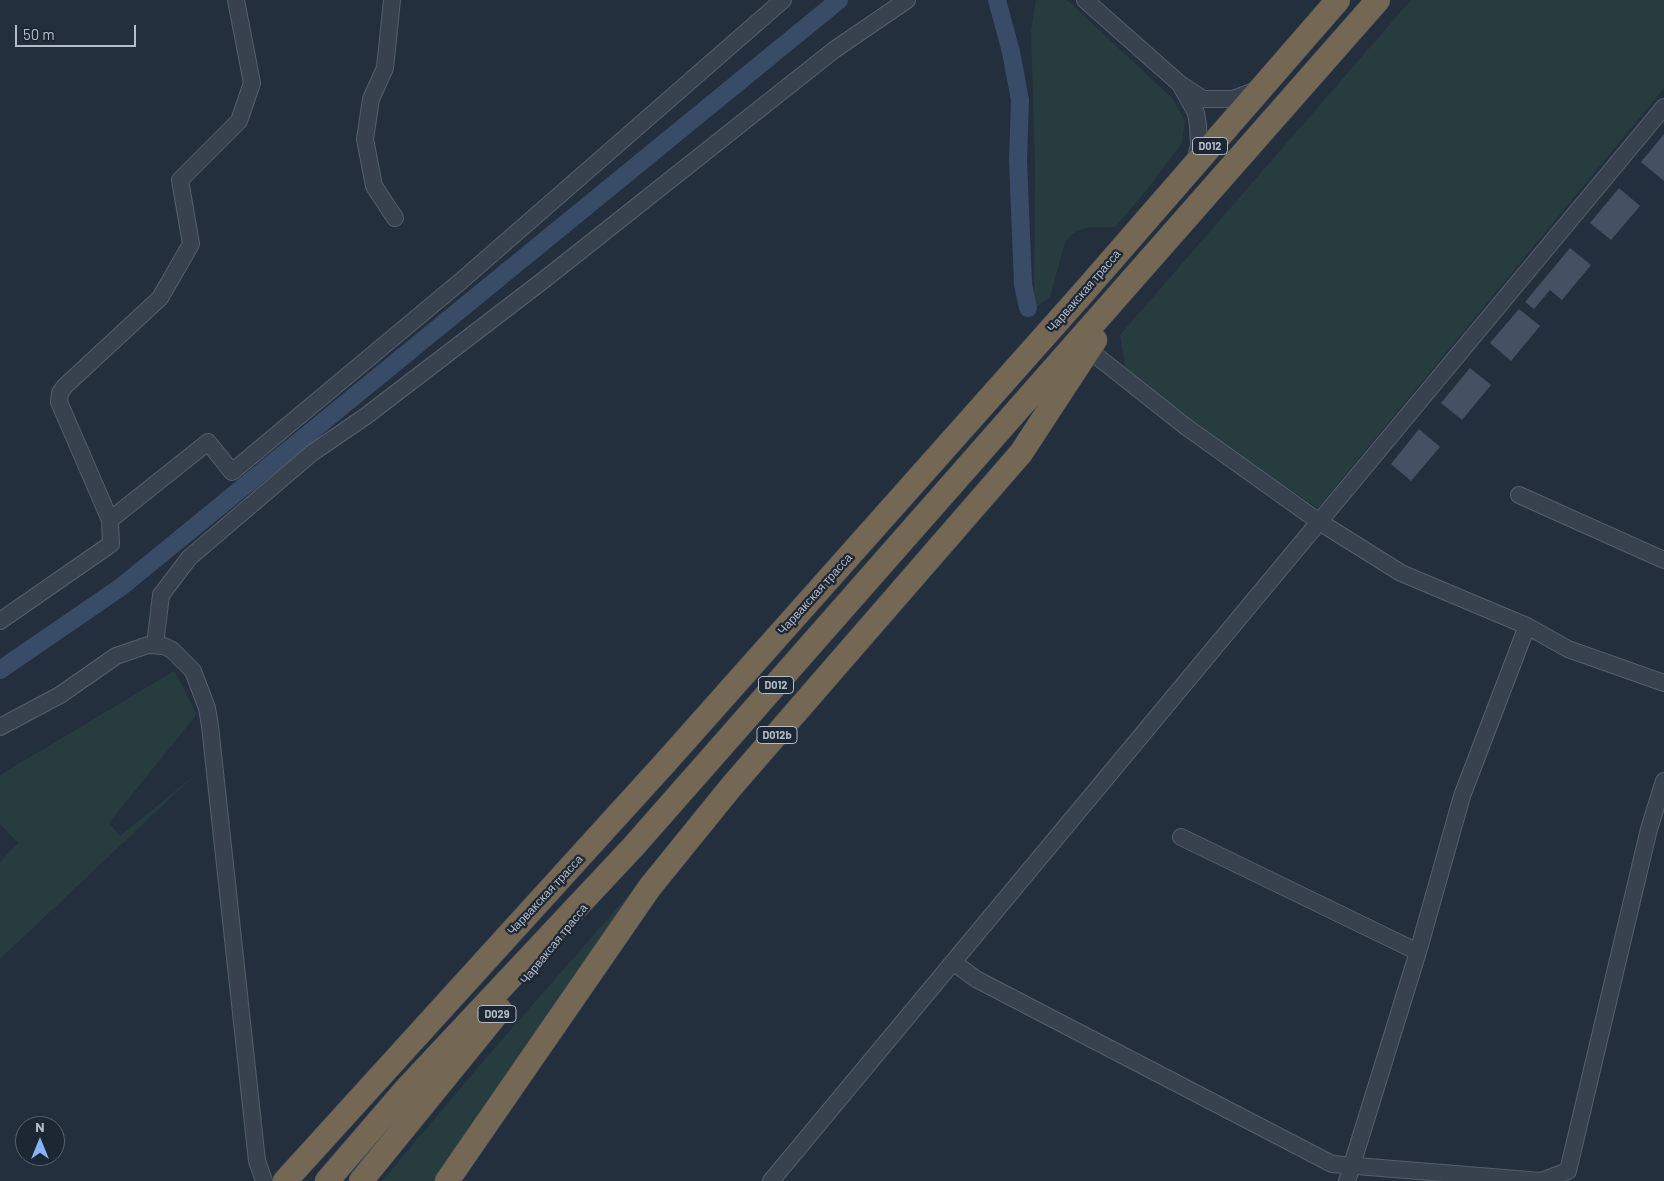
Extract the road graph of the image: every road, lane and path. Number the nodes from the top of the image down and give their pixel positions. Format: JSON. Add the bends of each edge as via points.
{"nodes":[{"id":1,"x":236,"y":0,"type":"edge"},
{"id":2,"x":392,"y":0,"type":"edge"},
{"id":3,"x":783,"y":0,"type":"edge"},
{"id":4,"x":908,"y":0,"type":"edge"},
{"id":5,"x":1085,"y":0,"type":"edge"},
{"id":6,"x":1338,"y":0,"type":"edge"},
{"id":7,"x":1378,"y":0,"type":"edge"},
{"id":8,"x":1180,"y":84,"type":"junction"},
{"id":9,"x":1264,"y":86,"type":"junction"},
{"id":10,"x":1664,"y":107,"type":"edge"},
{"id":11,"x":1195,"y":163,"type":"junction"},
{"id":12,"x":395,"y":218,"type":"dead end"},
{"id":13,"x":1118,"y":297,"type":"junction"},
{"id":14,"x":1089,"y":350,"type":"junction"},
{"id":15,"x":1519,"y":495,"type":"dead end"},
{"id":16,"x":110,"y":520,"type":"junction"},
{"id":17,"x":1318,"y":521,"type":"junction"},
{"id":18,"x":1664,"y":560,"type":"edge"},
{"id":19,"x":0,"y":621,"type":"edge"},
{"id":20,"x":1527,"y":626,"type":"junction"},
{"id":21,"x":155,"y":645,"type":"junction"},
{"id":22,"x":1664,"y":683,"type":"edge"},
{"id":23,"x":0,"y":727,"type":"edge"},
{"id":24,"x":1664,"y":781,"type":"edge"},
{"id":25,"x":1181,"y":837,"type":"dead end"},
{"id":26,"x":633,"y":847,"type":"junction"},
{"id":27,"x":1418,"y":952,"type":"junction"},
{"id":28,"x":953,"y":962,"type":"junction"},
{"id":29,"x":1349,"y":1174,"type":"edge"},
{"id":30,"x":264,"y":1181,"type":"edge"},
{"id":31,"x":285,"y":1181,"type":"edge"},
{"id":32,"x":327,"y":1181,"type":"edge"},
{"id":33,"x":361,"y":1181,"type":"edge"},
{"id":34,"x":447,"y":1181,"type":"edge"},
{"id":35,"x":771,"y":1181,"type":"edge"}],
"edges":[{"from":1,"to":16,"type":"street","via":[[252,82],[239,121],[180,180],[191,244],[160,298],[60,393],[59,402]]},
{"from":2,"to":12,"type":"street","via":[[385,68],[371,99],[365,139],[374,186]]},
{"from":3,"to":16,"type":"street","via":[[461,281],[232,472],[208,442]]},
{"from":4,"to":21,"type":"street","via":[[834,50],[545,279],[366,416],[312,453],[197,552],[160,595]]},
{"from":5,"to":8,"type":"street"},
{"from":6,"to":9,"type":"highway","name":"Чарвакская трасса","number":"D012"},
{"from":7,"to":13,"type":"highway","number":"D012"},
{"from":8,"to":9,"type":"street","via":[[1203,99],[1223,100],[1253,93]]},
{"from":8,"to":11,"type":"street","via":[[1196,114],[1199,145]]},
{"from":9,"to":11,"type":"highway","name":"Чарвакская трасса","number":"D012"},
{"from":10,"to":17,"type":"street"},
{"from":11,"to":31,"type":"highway","name":"Чарвакская трасса","number":"D012","via":[[665,763]]},
{"from":13,"to":14,"type":"highway","number":"D012b"},
{"from":13,"to":26,"type":"highway","number":"D012"},
{"from":14,"to":17,"type":"street","via":[[1177,420]]},
{"from":14,"to":34,"type":"highway","number":"D012b","via":[[1021,453],[732,787],[650,887]]},
{"from":15,"to":18,"type":"street"},
{"from":16,"to":19,"type":"street","via":[[111,544]]},
{"from":17,"to":20,"type":"street","via":[[1401,573]]},
{"from":17,"to":28,"type":"street"},
{"from":20,"to":22,"type":"street","via":[[1568,649]]},
{"from":20,"to":27,"type":"street","via":[[1462,796]]},
{"from":21,"to":23,"type":"street","via":[[116,656],[60,695]]},
{"from":21,"to":30,"type":"street","via":[[172,650],[187,662],[207,708],[257,1161]]},
{"from":24,"to":29,"type":"street","via":[[1649,829],[1568,1171],[1541,1181]]},
{"from":25,"to":27,"type":"street"},
{"from":26,"to":32,"type":"highway","number":"D012","via":[[408,1088]]},
{"from":26,"to":33,"type":"highway","name":"Чарваксая трасса","number":"D029"},
{"from":27,"to":29,"type":"street"},
{"from":28,"to":29,"type":"street","via":[[976,979]]},
{"from":28,"to":35,"type":"street"}]}
